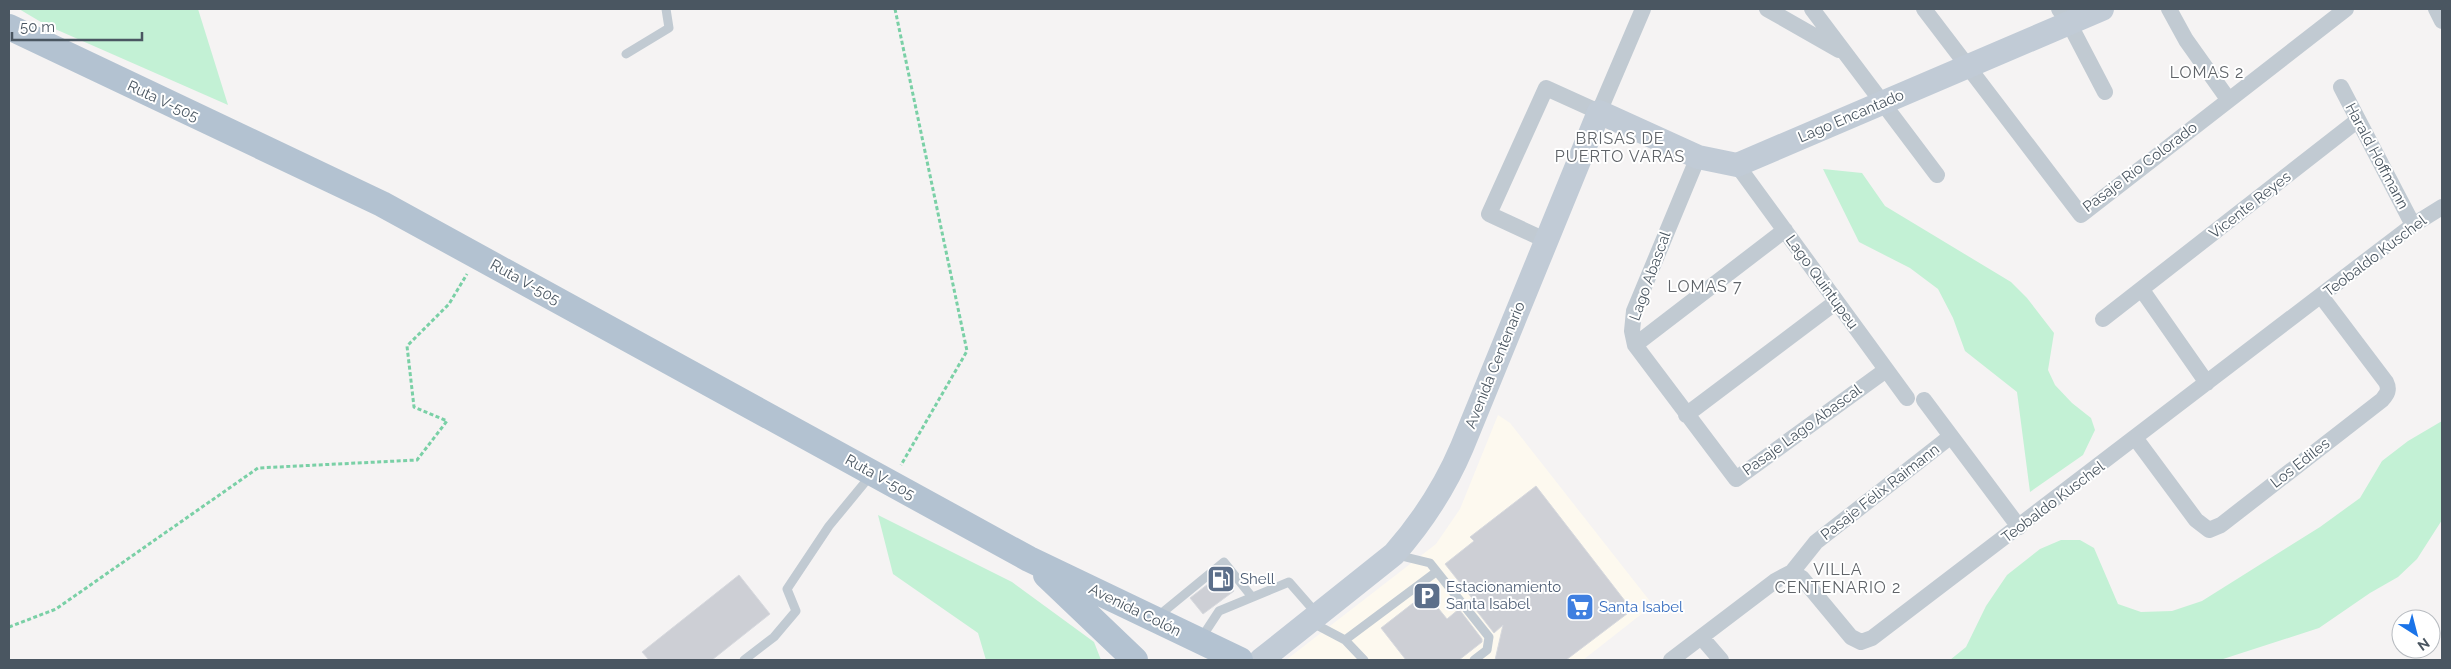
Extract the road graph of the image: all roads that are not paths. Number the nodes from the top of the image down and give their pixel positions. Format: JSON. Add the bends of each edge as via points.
{"nodes":[{"id":1,"x":666,"y":9,"type":"edge"},
{"id":2,"x":1643,"y":9,"type":"edge"},
{"id":3,"x":1767,"y":9,"type":"edge"},
{"id":4,"x":1812,"y":9,"type":"edge"},
{"id":5,"x":1924,"y":9,"type":"edge"},
{"id":6,"x":2102,"y":9,"type":"edge"},
{"id":7,"x":2169,"y":9,"type":"edge"},
{"id":8,"x":2346,"y":9,"type":"edge"},
{"id":9,"x":2436,"y":9,"type":"edge"},
{"id":10,"x":2064,"y":16,"type":"edge"},
{"id":11,"x":2442,"y":21,"type":"edge"},
{"id":12,"x":9,"y":26,"type":"edge"},
{"id":13,"x":626,"y":54,"type":"dead end"},
{"id":14,"x":1846,"y":54,"type":"junction"},
{"id":15,"x":1968,"y":66,"type":"junction"},
{"id":16,"x":2341,"y":87,"type":"dead end"},
{"id":17,"x":2105,"y":92,"type":"dead end"},
{"id":18,"x":2228,"y":100,"type":"junction"},
{"id":19,"x":1884,"y":102,"type":"junction"},
{"id":20,"x":1599,"y":112,"type":"junction"},
{"id":21,"x":2358,"y":120,"type":"junction"},
{"id":22,"x":1698,"y":157,"type":"junction"},
{"id":23,"x":1737,"y":165,"type":"junction"},
{"id":24,"x":1937,"y":175,"type":"dead end"},
{"id":25,"x":2442,"y":207,"type":"edge"},
{"id":26,"x":2413,"y":225,"type":"junction"},
{"id":27,"x":1784,"y":230,"type":"junction"},
{"id":28,"x":1545,"y":240,"type":"junction"},
{"id":29,"x":2142,"y":290,"type":"junction"},
{"id":30,"x":2321,"y":296,"type":"junction"},
{"id":31,"x":1836,"y":302,"type":"junction"},
{"id":32,"x":2104,"y":319,"type":"dead end"},
{"id":33,"x":1635,"y":346,"type":"junction"},
{"id":34,"x":1886,"y":370,"type":"junction"},
{"id":35,"x":2208,"y":383,"type":"junction"},
{"id":36,"x":1907,"y":398,"type":"dead end"},
{"id":37,"x":1924,"y":400,"type":"dead end"},
{"id":38,"x":1686,"y":415,"type":"junction"},
{"id":39,"x":1950,"y":437,"type":"junction"},
{"id":40,"x":2136,"y":439,"type":"junction"},
{"id":41,"x":882,"y":478,"type":"junction"},
{"id":42,"x":2019,"y":528,"type":"junction"},
{"id":43,"x":1394,"y":554,"type":"junction"},
{"id":44,"x":1029,"y":559,"type":"junction"},
{"id":45,"x":1436,"y":572,"type":"junction"},
{"id":46,"x":1792,"y":572,"type":"junction"},
{"id":47,"x":1252,"y":597,"type":"junction"},
{"id":48,"x":1154,"y":619,"type":"junction"},
{"id":49,"x":1314,"y":619,"type":"junction"},
{"id":50,"x":1702,"y":638,"type":"junction"},
{"id":51,"x":1345,"y":640,"type":"junction"},
{"id":52,"x":1199,"y":641,"type":"junction"},
{"id":53,"x":744,"y":660,"type":"edge"},
{"id":54,"x":1135,"y":660,"type":"edge"},
{"id":55,"x":1240,"y":660,"type":"edge"},
{"id":56,"x":1261,"y":660,"type":"edge"},
{"id":57,"x":1364,"y":660,"type":"edge"},
{"id":58,"x":1474,"y":660,"type":"edge"},
{"id":59,"x":1671,"y":660,"type":"edge"},
{"id":60,"x":1721,"y":660,"type":"edge"}],
"edges":[{"from":1,"to":13,"type":"lane","via":[[669,28]]},
{"from":2,"to":20,"type":"street","name":"Avenida Centenario"},
{"from":3,"to":14,"type":"street"},
{"from":4,"to":14,"type":"street"},
{"from":5,"to":15,"type":"street"},
{"from":6,"to":10,"type":"street","name":"Lago Encantado"},
{"from":7,"to":18,"type":"street","via":[[2186,40]]},
{"from":8,"to":18,"type":"street","name":"Pasaje Río Colorado"},
{"from":9,"to":11,"type":"street"},
{"from":10,"to":15,"type":"street","name":"Lago Encantado"},
{"from":10,"to":17,"type":"street"},
{"from":12,"to":41,"type":"main road","name":"Ruta V-505","via":[[382,204]]},
{"from":14,"to":19,"type":"street"},
{"from":15,"to":18,"type":"street","name":"Pasaje Río Colorado","via":[[2081,215]]},
{"from":15,"to":19,"type":"street","name":"Lago Encantado"},
{"from":16,"to":21,"type":"street","name":"Harald Hoffmann"},
{"from":19,"to":23,"type":"street","name":"Lago Encantado"},
{"from":19,"to":24,"type":"street"},
{"from":20,"to":22,"type":"street"},
{"from":20,"to":28,"type":"street","name":"Avenida Centenario"},
{"from":20,"to":28,"type":"street","via":[[1546,88],[1489,214]]},
{"from":21,"to":26,"type":"street","name":"Harald Hoffmann"},
{"from":21,"to":29,"type":"street","name":"Vicente Reyes"},
{"from":22,"to":23,"type":"street"},
{"from":22,"to":33,"type":"street","name":"Lago Abascal","via":[[1634,311],[1632,331]]},
{"from":23,"to":27,"type":"street","name":"Lago Quintupeu"},
{"from":25,"to":26,"type":"street","name":"Teobaldo Kuschel"},
{"from":26,"to":30,"type":"street","name":"Teobaldo Kuschel"},
{"from":27,"to":31,"type":"street","name":"Lago Quintupeu"},
{"from":27,"to":33,"type":"street"},
{"from":28,"to":43,"type":"street","name":"Avenida Centenario","via":[[1452,470],[1426,514]]},
{"from":29,"to":32,"type":"street","name":"Vicente Reyes"},
{"from":29,"to":35,"type":"street"},
{"from":30,"to":35,"type":"street","name":"Teobaldo Kuschel"},
{"from":30,"to":40,"type":"street","name":"Los Ediles","via":[[2386,382],[2387,394],[2221,525],[2209,530],[2196,520]]},
{"from":31,"to":34,"type":"street","name":"Lago Quintupeu"},
{"from":31,"to":38,"type":"street"},
{"from":33,"to":38,"type":"street"},
{"from":34,"to":36,"type":"street","name":"Lago Quintupeu"},
{"from":34,"to":38,"type":"street","name":"Pasaje Lago Abascal","via":[[1736,479]]},
{"from":35,"to":40,"type":"street","name":"Teobaldo Kuschel"},
{"from":37,"to":39,"type":"street"},
{"from":39,"to":42,"type":"street"},
{"from":39,"to":46,"type":"street","name":"Pasaje Félix Raimann","via":[[1816,542]]},
{"from":40,"to":42,"type":"street","name":"Teobaldo Kuschel"},
{"from":41,"to":44,"type":"main road","name":"Ruta V-505"},
{"from":41,"to":53,"type":"lane","via":[[829,526],[787,589],[796,610],[774,638]]},
{"from":42,"to":46,"type":"street","name":"Teobaldo Kuschel","via":[[1872,638],[1861,642],[1850,637],[1802,578]]},
{"from":43,"to":45,"type":"lane","via":[[1430,563]]},
{"from":43,"to":49,"type":"street","name":"Avenida Centenario"},
{"from":44,"to":48,"type":"main road","name":"Avenida Colón"},
{"from":44,"to":54,"type":"main road"},
{"from":45,"to":51,"type":"lane"},
{"from":45,"to":58,"type":"lane","via":[[1489,637],[1486,650]]},
{"from":46,"to":50,"type":"street","via":[[1775,580]]},
{"from":47,"to":48,"type":"lane","via":[[1224,562]]},
{"from":47,"to":49,"type":"lane","via":[[1289,582]]},
{"from":47,"to":52,"type":"lane","via":[[1219,611]]},
{"from":48,"to":52,"type":"main road","name":"Avenida Colón"},
{"from":49,"to":51,"type":"lane"},
{"from":49,"to":56,"type":"street","name":"Avenida Centenario"},
{"from":50,"to":59,"type":"street"},
{"from":50,"to":60,"type":"street"},
{"from":51,"to":57,"type":"lane"},
{"from":52,"to":55,"type":"main road","name":"Avenida Colón"}]}
